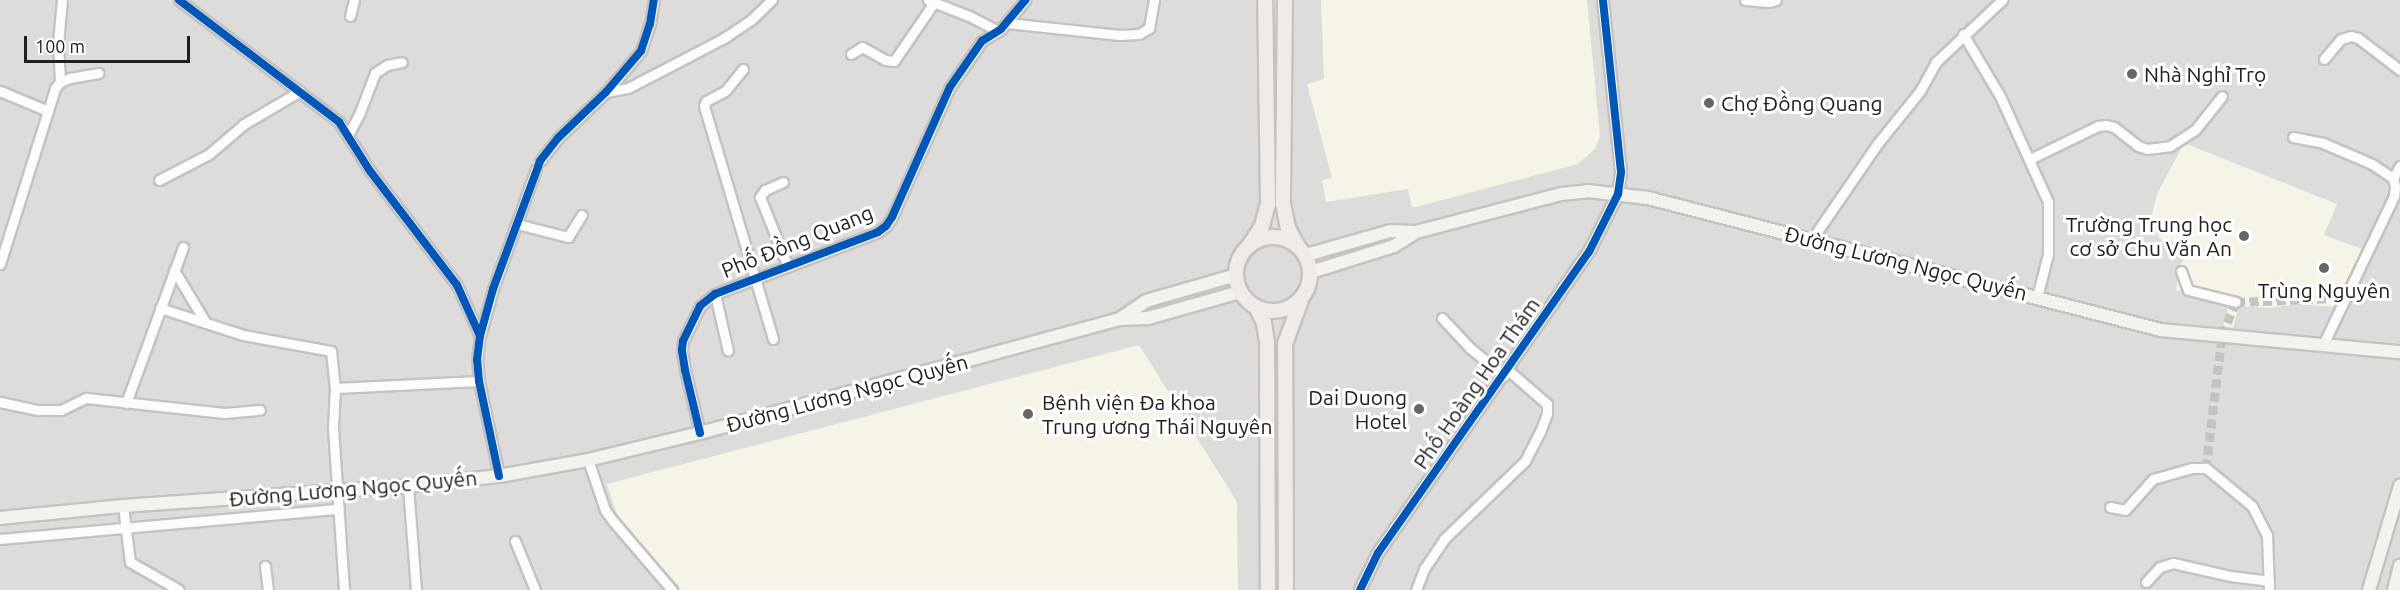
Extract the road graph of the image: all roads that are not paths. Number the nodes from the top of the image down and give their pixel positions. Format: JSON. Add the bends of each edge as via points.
{"nodes":[{"id":1,"x":62,"y":0,"type":"edge"},
{"id":2,"x":179,"y":0,"type":"edge"},
{"id":3,"x":354,"y":0,"type":"edge"},
{"id":4,"x":654,"y":0,"type":"edge"},
{"id":5,"x":772,"y":0,"type":"edge"},
{"id":6,"x":1025,"y":0,"type":"edge"},
{"id":7,"x":1154,"y":0,"type":"edge"},
{"id":8,"x":1265,"y":0,"type":"edge"},
{"id":9,"x":1285,"y":0,"type":"edge"},
{"id":10,"x":1603,"y":0,"type":"edge"},
{"id":11,"x":1745,"y":0,"type":"edge"},
{"id":12,"x":1776,"y":0,"type":"edge"},
{"id":13,"x":2002,"y":0,"type":"edge"},
{"id":14,"x":930,"y":2,"type":"edge"},
{"id":15,"x":350,"y":16,"type":"dead end"},
{"id":16,"x":1007,"y":23,"type":"junction"},
{"id":17,"x":998,"y":31,"type":"junction"},
{"id":18,"x":1964,"y":34,"type":"junction"},
{"id":19,"x":851,"y":54,"type":"dead end"},
{"id":20,"x":2324,"y":59,"type":"dead end"},
{"id":21,"x":402,"y":62,"type":"dead end"},
{"id":22,"x":743,"y":69,"type":"dead end"},
{"id":23,"x":2400,"y":70,"type":"edge"},
{"id":24,"x":99,"y":73,"type":"dead end"},
{"id":25,"x":60,"y":82,"type":"junction"},
{"id":26,"x":0,"y":90,"type":"edge"},
{"id":27,"x":300,"y":90,"type":"junction"},
{"id":28,"x":606,"y":92,"type":"junction"},
{"id":29,"x":2222,"y":96,"type":"dead end"},
{"id":30,"x":48,"y":111,"type":"junction"},
{"id":31,"x":348,"y":135,"type":"junction"},
{"id":32,"x":2293,"y":137,"type":"dead end"},
{"id":33,"x":2030,"y":159,"type":"junction"},
{"id":34,"x":2400,"y":166,"type":"edge"},
{"id":35,"x":2393,"y":178,"type":"junction"},
{"id":36,"x":159,"y":180,"type":"dead end"},
{"id":37,"x":783,"y":182,"type":"dead end"},
{"id":38,"x":1618,"y":194,"type":"junction"},
{"id":39,"x":582,"y":215,"type":"dead end"},
{"id":40,"x":517,"y":224,"type":"junction"},
{"id":41,"x":1416,"y":232,"type":"junction"},
{"id":42,"x":5,"y":234,"type":"edge"},
{"id":43,"x":1812,"y":239,"type":"junction"},
{"id":44,"x":1249,"y":246,"type":"junction"},
{"id":45,"x":183,"y":247,"type":"dead end"},
{"id":46,"x":1301,"y":250,"type":"junction"},
{"id":47,"x":0,"y":264,"type":"edge"},
{"id":48,"x":788,"y":267,"type":"junction"},
{"id":49,"x":174,"y":270,"type":"junction"},
{"id":50,"x":1311,"y":272,"type":"junction"},
{"id":51,"x":2181,"y":272,"type":"dead end"},
{"id":52,"x":1236,"y":275,"type":"junction"},
{"id":53,"x":755,"y":279,"type":"junction"},
{"id":54,"x":1240,"y":292,"type":"junction"},
{"id":55,"x":716,"y":294,"type":"junction"},
{"id":56,"x":2037,"y":297,"type":"junction"},
{"id":57,"x":1301,"y":300,"type":"junction"},
{"id":58,"x":2236,"y":302,"type":"dead end"},
{"id":59,"x":160,"y":308,"type":"junction"},
{"id":60,"x":1257,"y":308,"type":"junction"},
{"id":61,"x":1442,"y":318,"type":"dead end"},
{"id":62,"x":1120,"y":319,"type":"junction"},
{"id":63,"x":206,"y":323,"type":"junction"},
{"id":64,"x":480,"y":336,"type":"junction"},
{"id":65,"x":773,"y":339,"type":"dead end"},
{"id":66,"x":2323,"y":345,"type":"junction"},
{"id":67,"x":728,"y":351,"type":"dead end"},
{"id":68,"x":2400,"y":352,"type":"edge"},
{"id":69,"x":1506,"y":373,"type":"junction"},
{"id":70,"x":479,"y":381,"type":"junction"},
{"id":71,"x":335,"y":388,"type":"junction"},
{"id":72,"x":0,"y":402,"type":"edge"},
{"id":73,"x":126,"y":403,"type":"junction"},
{"id":74,"x":260,"y":410,"type":"dead end"},
{"id":75,"x":700,"y":433,"type":"junction"},
{"id":76,"x":588,"y":460,"type":"junction"},
{"id":77,"x":499,"y":476,"type":"junction"},
{"id":78,"x":408,"y":486,"type":"junction"},
{"id":79,"x":2400,"y":486,"type":"edge"},
{"id":80,"x":338,"y":491,"type":"junction"},
{"id":81,"x":123,"y":506,"type":"junction"},
{"id":82,"x":2110,"y":507,"type":"dead end"},
{"id":83,"x":339,"y":508,"type":"junction"},
{"id":84,"x":0,"y":518,"type":"edge"},
{"id":85,"x":125,"y":527,"type":"junction"},
{"id":86,"x":1286,"y":538,"type":"junction"},
{"id":87,"x":0,"y":539,"type":"edge"},
{"id":88,"x":1268,"y":539,"type":"junction"},
{"id":89,"x":515,"y":541,"type":"dead end"},
{"id":90,"x":265,"y":566,"type":"dead end"},
{"id":91,"x":2400,"y":566,"type":"edge"},
{"id":92,"x":2146,"y":582,"type":"dead end"},
{"id":93,"x":2269,"y":585,"type":"edge"},
{"id":94,"x":179,"y":590,"type":"edge"},
{"id":95,"x":268,"y":590,"type":"edge"},
{"id":96,"x":344,"y":590,"type":"edge"},
{"id":97,"x":416,"y":590,"type":"edge"},
{"id":98,"x":535,"y":590,"type":"edge"},
{"id":99,"x":672,"y":590,"type":"edge"},
{"id":100,"x":1268,"y":590,"type":"edge"},
{"id":101,"x":1286,"y":590,"type":"edge"},
{"id":102,"x":1360,"y":590,"type":"edge"},
{"id":103,"x":1416,"y":590,"type":"edge"},
{"id":104,"x":2370,"y":590,"type":"edge"},
{"id":105,"x":2394,"y":590,"type":"edge"}],
"edges":[{"from":1,"to":25,"type":"street"},
{"from":2,"to":27,"type":"street"},
{"from":3,"to":15,"type":"street"},
{"from":4,"to":28,"type":"street","via":[[641,51]]},
{"from":5,"to":28,"type":"street","via":[[724,38],[627,88]]},
{"from":6,"to":16,"type":"street","name":"Phố Đồng Quang"},
{"from":7,"to":16,"type":"street","via":[[1149,28],[1139,34]]},
{"from":8,"to":44,"type":"main road","via":[[1268,204],[1262,226]]},
{"from":9,"to":46,"type":"main road","via":[[1283,203],[1288,228]]},
{"from":10,"to":38,"type":"street","via":[[1621,172]]},
{"from":11,"to":12,"type":"street"},
{"from":13,"to":18,"type":"street"},
{"from":14,"to":17,"type":"street"},
{"from":14,"to":19,"type":"street","via":[[894,61],[862,46]]},
{"from":16,"to":17,"type":"street","name":"Phố Đồng Quang"},
{"from":17,"to":48,"type":"street","name":"Phố Đồng Quang","via":[[982,41],[950,87],[886,226]]},
{"from":18,"to":33,"type":"street"},
{"from":18,"to":43,"type":"street","via":[[1936,62],[1920,91],[1871,152]]},
{"from":20,"to":23,"type":"street","via":[[2341,39],[2351,36]]},
{"from":21,"to":31,"type":"street","via":[[375,73]]},
{"from":22,"to":53,"type":"street","via":[[725,91],[704,106]]},
{"from":24,"to":25,"type":"street"},
{"from":25,"to":30,"type":"street"},
{"from":26,"to":30,"type":"street"},
{"from":27,"to":31,"type":"street","via":[[339,122]]},
{"from":27,"to":36,"type":"street","via":[[244,124],[209,154]]},
{"from":28,"to":40,"type":"street","via":[[558,138],[538,165]]},
{"from":29,"to":33,"type":"street","via":[[2194,130],[2170,146],[2146,149],[2106,125]]},
{"from":30,"to":42,"type":"street"},
{"from":31,"to":64,"type":"street","via":[[370,171],[457,285]]},
{"from":32,"to":35,"type":"street","via":[[2323,143],[2372,164]]},
{"from":33,"to":56,"type":"street","via":[[2049,202],[2050,216],[2048,254]]},
{"from":34,"to":35,"type":"street"},
{"from":35,"to":66,"type":"street","via":[[2394,196]]},
{"from":37,"to":48,"type":"street","via":[[765,190],[760,197]]},
{"from":38,"to":41,"type":"main road","name":"Đường Lương Ngọc Quyến","via":[[1561,194]]},
{"from":38,"to":43,"type":"main road","name":"Đường Lương Ngọc Quyến"},
{"from":38,"to":69,"type":"street","name":"Phố Hoàng Hoa Thám","via":[[1589,252]]},
{"from":39,"to":40,"type":"street","via":[[568,237]]},
{"from":40,"to":64,"type":"street"},
{"from":41,"to":46,"type":"main road","name":"Đường Lương Ngọc Quyến","via":[[1391,231]]},
{"from":41,"to":50,"type":"main road","name":"Đường Lương Ngọc Quyến","via":[[1394,246]]},
{"from":42,"to":47,"type":"street"},
{"from":43,"to":56,"type":"main road","name":"Đường Lương Ngọc Quyến"},
{"from":44,"to":46,"type":"main road","via":[[1273,237],[1286,239]]},
{"from":44,"to":52,"type":"main road"},
{"from":45,"to":49,"type":"street"},
{"from":46,"to":50,"type":"main road"},
{"from":48,"to":53,"type":"street","name":"Phố Đồng Quang"},
{"from":49,"to":59,"type":"street"},
{"from":49,"to":63,"type":"street"},
{"from":50,"to":57,"type":"main road"},
{"from":51,"to":58,"type":"street","via":[[2188,290]]},
{"from":52,"to":54,"type":"main road"},
{"from":52,"to":62,"type":"main road","name":"Đường Lương Ngọc Quyến","via":[[1146,302]]},
{"from":53,"to":55,"type":"street","name":"Phố Đồng Quang"},
{"from":53,"to":65,"type":"street"},
{"from":54,"to":60,"type":"main road"},
{"from":54,"to":62,"type":"main road","name":"Đường Lương Ngọc Quyến","via":[[1148,318]]},
{"from":55,"to":67,"type":"street"},
{"from":55,"to":75,"type":"street","name":"Phố Đồng Quang","via":[[700,306],[683,341],[684,370]]},
{"from":56,"to":66,"type":"main road","name":"Đường Lương Ngọc Quyến","via":[[2160,330]]},
{"from":57,"to":60,"type":"main road","via":[[1281,311]]},
{"from":57,"to":86,"type":"main road","via":[[1285,344]]},
{"from":59,"to":63,"type":"street"},
{"from":59,"to":73,"type":"street"},
{"from":60,"to":88,"type":"main road","via":[[1267,343]]},
{"from":61,"to":69,"type":"street","via":[[1470,348]]},
{"from":62,"to":75,"type":"main road","name":"Đường Lương Ngọc Quyến"},
{"from":63,"to":71,"type":"street","via":[[243,335],[328,349]]},
{"from":64,"to":70,"type":"street"},
{"from":66,"to":68,"type":"main road","name":"Đường Lương Ngọc Quyến"},
{"from":69,"to":102,"type":"street","name":"Phố Hoàng Hoa Thám","via":[[1378,553]]},
{"from":69,"to":103,"type":"street","via":[[1547,404],[1540,432],[1525,461],[1444,539],[1424,569]]},
{"from":70,"to":71,"type":"street"},
{"from":70,"to":77,"type":"street"},
{"from":71,"to":80,"type":"street","via":[[333,428]]},
{"from":72,"to":73,"type":"street","via":[[39,410],[61,410],[86,398]]},
{"from":73,"to":74,"type":"street","via":[[224,413]]},
{"from":75,"to":76,"type":"main road","name":"Đường Lương Ngọc Quyến"},
{"from":76,"to":77,"type":"main road","name":"Đường Lương Ngọc Quyến"},
{"from":76,"to":99,"type":"street","via":[[605,510]]},
{"from":77,"to":78,"type":"main road","name":"Đường Lương Ngọc Quyến"},
{"from":78,"to":80,"type":"main road","name":"Đường Lương Ngọc Quyến"},
{"from":78,"to":97,"type":"street"},
{"from":79,"to":104,"type":"main road"},
{"from":80,"to":81,"type":"main road","name":"Đường Lương Ngọc Quyến"},
{"from":80,"to":83,"type":"street"},
{"from":81,"to":84,"type":"main road","name":"Đường Lương Ngọc Quyến"},
{"from":81,"to":85,"type":"street"},
{"from":82,"to":93,"type":"street","via":[[2125,510],[2153,479],[2206,468],[2252,506],[2266,535]]},
{"from":83,"to":85,"type":"street"},
{"from":83,"to":96,"type":"street"},
{"from":85,"to":87,"type":"street"},
{"from":85,"to":94,"type":"street","via":[[130,562]]},
{"from":86,"to":88,"type":"main road"},
{"from":86,"to":101,"type":"main road"},
{"from":88,"to":100,"type":"main road"},
{"from":89,"to":98,"type":"street"},
{"from":90,"to":95,"type":"street"},
{"from":91,"to":105,"type":"main road"},
{"from":92,"to":93,"type":"street","via":[[2160,567],[2173,563]]}]}
